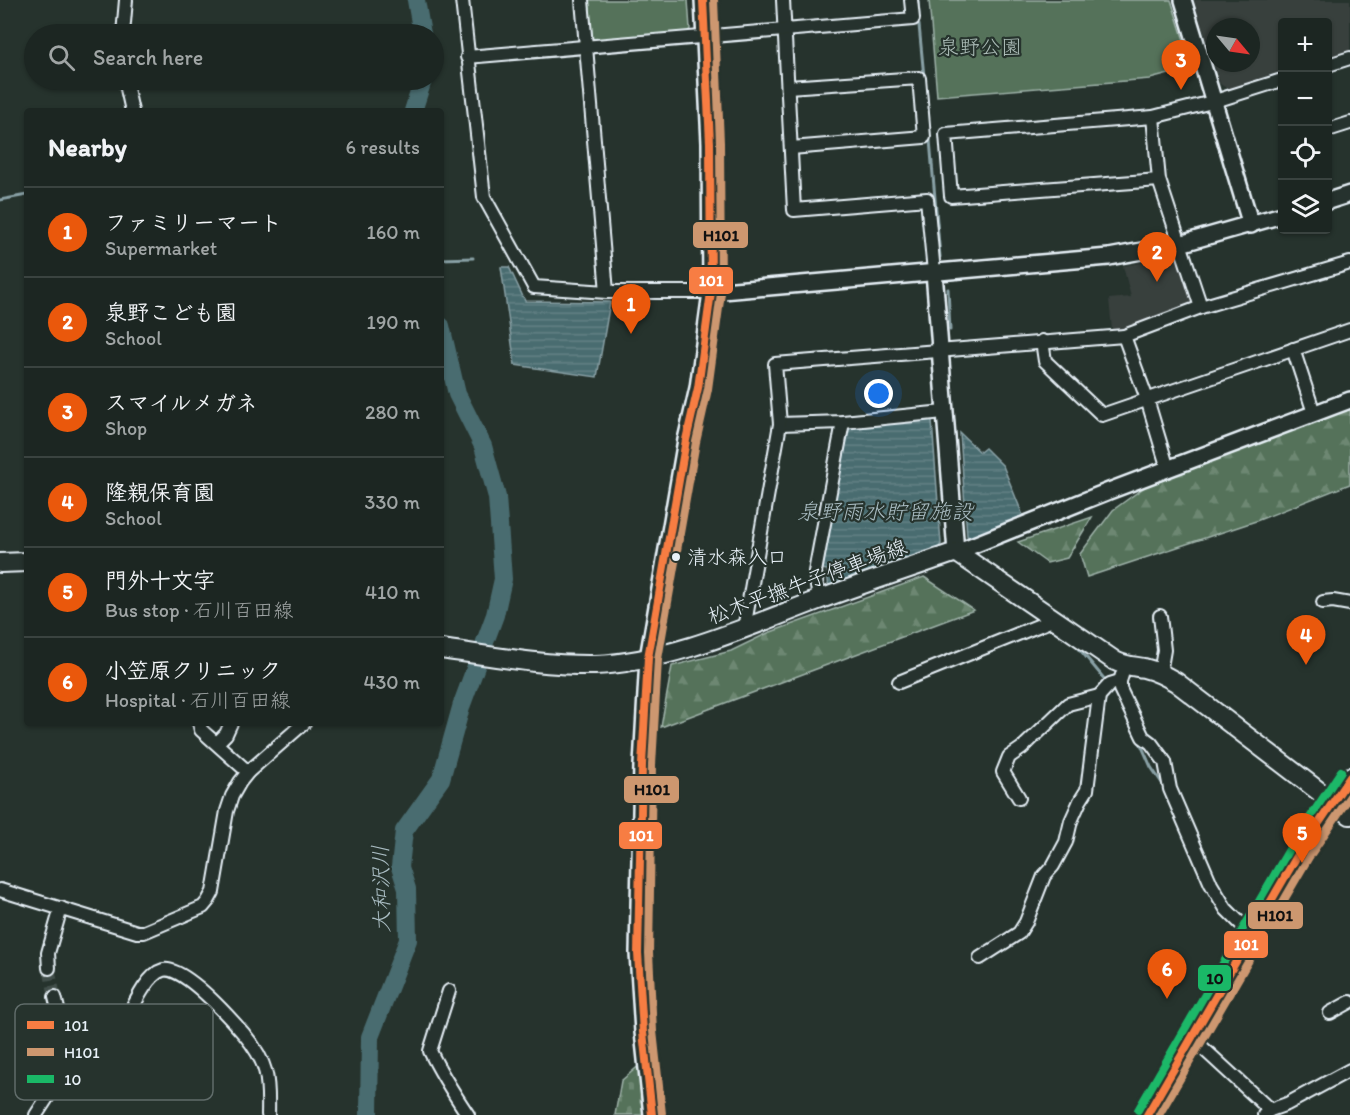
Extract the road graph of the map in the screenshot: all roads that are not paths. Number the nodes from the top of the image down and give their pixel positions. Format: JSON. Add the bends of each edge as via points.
{"nodes":[{"id":1,"x":126,"y":0,"type":"edge"},
{"id":2,"x":462,"y":0,"type":"edge"},
{"id":3,"x":582,"y":0,"type":"edge"},
{"id":4,"x":703,"y":0,"type":"edge"},
{"id":5,"x":783,"y":0,"type":"edge"},
{"id":6,"x":911,"y":0,"type":"edge"},
{"id":7,"x":1183,"y":0,"type":"edge"},
{"id":8,"x":124,"y":24,"type":"edge"},
{"id":9,"x":784,"y":30,"type":"junction"},
{"id":10,"x":705,"y":37,"type":"junction"},
{"id":11,"x":585,"y":46,"type":"junction"},
{"id":12,"x":467,"y":57,"type":"junction"},
{"id":13,"x":1350,"y":58,"type":"edge"},
{"id":14,"x":1332,"y":64,"type":"edge"},
{"id":15,"x":1278,"y":81,"type":"edge"},
{"id":16,"x":788,"y":87,"type":"junction"},
{"id":17,"x":127,"y":90,"type":"edge"},
{"id":18,"x":1212,"y":102,"type":"junction"},
{"id":19,"x":131,"y":108,"type":"edge"},
{"id":20,"x":1153,"y":117,"type":"junction"},
{"id":21,"x":1350,"y":123,"type":"edge"},
{"id":22,"x":1332,"y":129,"type":"edge"},
{"id":23,"x":791,"y":147,"type":"junction"},
{"id":24,"x":1159,"y":180,"type":"junction"},
{"id":25,"x":1350,"y":194,"type":"edge"},
{"id":26,"x":1332,"y":200,"type":"edge"},
{"id":27,"x":1278,"y":215,"type":"edge"},
{"id":28,"x":1251,"y":225,"type":"junction"},
{"id":29,"x":1180,"y":244,"type":"junction"},
{"id":30,"x":1350,"y":262,"type":"edge"},
{"id":31,"x":934,"y":272,"type":"junction"},
{"id":32,"x":607,"y":292,"type":"junction"},
{"id":33,"x":711,"y":292,"type":"junction"},
{"id":34,"x":1201,"y":307,"type":"junction"},
{"id":35,"x":1350,"y":330,"type":"edge"},
{"id":36,"x":1124,"y":336,"type":"junction"},
{"id":37,"x":1042,"y":341,"type":"junction"},
{"id":38,"x":1293,"y":349,"type":"junction"},
{"id":39,"x":941,"y":350,"type":"junction"},
{"id":40,"x":1147,"y":399,"type":"junction"},
{"id":41,"x":1350,"y":400,"type":"edge"},
{"id":42,"x":944,"y":412,"type":"junction"},
{"id":43,"x":1314,"y":413,"type":"junction"},
{"id":44,"x":843,"y":422,"type":"junction"},
{"id":45,"x":780,"y":424,"type":"junction"},
{"id":46,"x":1168,"y":469,"type":"junction"},
{"id":47,"x":956,"y":552,"type":"junction"},
{"id":48,"x":24,"y":562,"type":"edge"},
{"id":49,"x":0,"y":563,"type":"edge"},
{"id":50,"x":819,"y":600,"type":"junction"},
{"id":51,"x":1323,"y":602,"type":"dead end"},
{"id":52,"x":1350,"y":604,"type":"edge"},
{"id":53,"x":1160,"y":616,"type":"dead end"},
{"id":54,"x":1055,"y":619,"type":"junction"},
{"id":55,"x":744,"y":629,"type":"junction"},
{"id":56,"x":444,"y":649,"type":"edge"},
{"id":57,"x":648,"y":658,"type":"junction"},
{"id":58,"x":1160,"y":673,"type":"junction"},
{"id":59,"x":1122,"y":674,"type":"junction"},
{"id":60,"x":899,"y":682,"type":"dead end"},
{"id":61,"x":1099,"y":696,"type":"junction"},
{"id":62,"x":200,"y":726,"type":"edge"},
{"id":63,"x":230,"y":726,"type":"edge"},
{"id":64,"x":299,"y":726,"type":"edge"},
{"id":65,"x":217,"y":743,"type":"junction"},
{"id":66,"x":248,"y":772,"type":"junction"},
{"id":67,"x":1350,"y":777,"type":"edge"},
{"id":68,"x":1019,"y":798,"type":"dead end"},
{"id":69,"x":1333,"y":800,"type":"junction"},
{"id":70,"x":1350,"y":815,"type":"edge"},
{"id":71,"x":0,"y":890,"type":"edge"},
{"id":72,"x":61,"y":908,"type":"junction"},
{"id":73,"x":1253,"y":936,"type":"junction"},
{"id":74,"x":980,"y":958,"type":"dead end"},
{"id":75,"x":49,"y":968,"type":"tunnel mouth"},
{"id":76,"x":449,"y":991,"type":"dead end"},
{"id":77,"x":56,"y":997,"type":"tunnel mouth"},
{"id":78,"x":1350,"y":1002,"type":"edge"},
{"id":79,"x":58,"y":1004,"type":"edge"},
{"id":80,"x":136,"y":1004,"type":"edge"},
{"id":81,"x":1330,"y":1013,"type":"dead end"},
{"id":82,"x":1193,"y":1039,"type":"junction"},
{"id":83,"x":1350,"y":1070,"type":"edge"},
{"id":84,"x":46,"y":1100,"type":"edge"},
{"id":85,"x":1267,"y":1112,"type":"edge"},
{"id":86,"x":36,"y":1115,"type":"edge"},
{"id":87,"x":268,"y":1115,"type":"edge"},
{"id":88,"x":468,"y":1115,"type":"edge"},
{"id":89,"x":652,"y":1115,"type":"edge"},
{"id":90,"x":1147,"y":1115,"type":"edge"}],
"edges":[{"from":1,"to":8,"type":"street"},
{"from":2,"to":12,"type":"street"},
{"from":3,"to":11,"type":"street"},
{"from":4,"to":10,"type":"street"},
{"from":5,"to":9,"type":"street"},
{"from":6,"to":9,"type":"street","via":[[913,19]]},
{"from":7,"to":18,"type":"street"},
{"from":9,"to":10,"type":"street"},
{"from":9,"to":16,"type":"street"},
{"from":10,"to":11,"type":"street"},
{"from":10,"to":33,"type":"street"},
{"from":11,"to":12,"type":"street"},
{"from":11,"to":32,"type":"street"},
{"from":12,"to":32,"type":"street","via":[[484,197],[534,287]]},
{"from":13,"to":14,"type":"street"},
{"from":15,"to":18,"type":"street"},
{"from":16,"to":23,"type":"street"},
{"from":16,"to":23,"type":"street","via":[[919,78],[924,137]]},
{"from":17,"to":19,"type":"street"},
{"from":18,"to":20,"type":"street"},
{"from":18,"to":28,"type":"street"},
{"from":20,"to":24,"type":"street"},
{"from":20,"to":24,"type":"street","via":[[946,134],[951,196]]},
{"from":21,"to":22,"type":"street"},
{"from":23,"to":31,"type":"street","via":[[794,210],[927,199]]},
{"from":24,"to":29,"type":"street"},
{"from":25,"to":26,"type":"street"},
{"from":27,"to":28,"type":"street"},
{"from":28,"to":29,"type":"street"},
{"from":29,"to":31,"type":"street","via":[[1109,257]]},
{"from":29,"to":34,"type":"street"},
{"from":30,"to":34,"type":"street"},
{"from":31,"to":33,"type":"street"},
{"from":31,"to":39,"type":"street"},
{"from":32,"to":33,"type":"street"},
{"from":33,"to":57,"type":"street","via":[[698,388]]},
{"from":34,"to":36,"type":"street"},
{"from":35,"to":38,"type":"street"},
{"from":36,"to":37,"type":"street"},
{"from":36,"to":40,"type":"street"},
{"from":37,"to":39,"type":"street"},
{"from":37,"to":40,"type":"street","via":[[1045,362],[1102,415]]},
{"from":38,"to":40,"type":"street"},
{"from":38,"to":43,"type":"street"},
{"from":39,"to":42,"type":"street"},
{"from":39,"to":45,"type":"street","via":[[775,364]]},
{"from":40,"to":46,"type":"street"},
{"from":41,"to":43,"type":"street"},
{"from":42,"to":44,"type":"street"},
{"from":42,"to":47,"type":"street"},
{"from":43,"to":46,"type":"street"},
{"from":44,"to":45,"type":"street"},
{"from":44,"to":50,"type":"street","via":[[815,572]]},
{"from":45,"to":55,"type":"street"},
{"from":46,"to":47,"type":"street"},
{"from":47,"to":50,"type":"main road","name":"松木平撫牛子停車場線"},
{"from":47,"to":54,"type":"main road"},
{"from":48,"to":49,"type":"main road"},
{"from":50,"to":55,"type":"main road","name":"松木平撫牛子停車場線"},
{"from":51,"to":52,"type":"street"},
{"from":53,"to":58,"type":"street","via":[[1164,650]]},
{"from":54,"to":59,"type":"main road"},
{"from":54,"to":60,"type":"street"},
{"from":55,"to":57,"type":"main road","name":"松木平撫牛子停車場線"},
{"from":56,"to":57,"type":"main road","name":"松木平撫牛子停車場線","via":[[522,661],[595,665]]},
{"from":57,"to":89,"type":"street","via":[[638,953]]},
{"from":58,"to":59,"type":"main road","via":[[1143,668]]},
{"from":58,"to":69,"type":"main road"},
{"from":59,"to":61,"type":"street"},
{"from":59,"to":73,"type":"street","via":[[1120,689],[1143,737],[1165,762],[1170,789],[1211,884],[1226,909]]},
{"from":61,"to":68,"type":"street","via":[[1068,704],[1009,758],[1003,772]]},
{"from":61,"to":74,"type":"street","via":[[1087,790],[1071,821],[1066,842],[1044,876],[1019,933]]},
{"from":62,"to":65,"type":"street"},
{"from":63,"to":65,"type":"street"},
{"from":64,"to":66,"type":"street"},
{"from":65,"to":66,"type":"street"},
{"from":66,"to":72,"type":"street","via":[[227,811],[213,892],[203,907],[144,932]]},
{"from":67,"to":69,"type":"main road"},
{"from":69,"to":70,"type":"main road"},
{"from":69,"to":73,"type":"main road"},
{"from":71,"to":72,"type":"street"},
{"from":72,"to":75,"type":"street","via":[[48,953]]},
{"from":73,"to":82,"type":"main road"},
{"from":76,"to":88,"type":"street","via":[[430,1051]]},
{"from":77,"to":79,"type":"street"},
{"from":78,"to":81,"type":"street"},
{"from":80,"to":87,"type":"street","via":[[152,977],[163,970],[174,971],[217,1004],[262,1058],[269,1084]]},
{"from":82,"to":85,"type":"street"},
{"from":82,"to":90,"type":"main road"},
{"from":83,"to":85,"type":"street"},
{"from":84,"to":86,"type":"street"}]}
